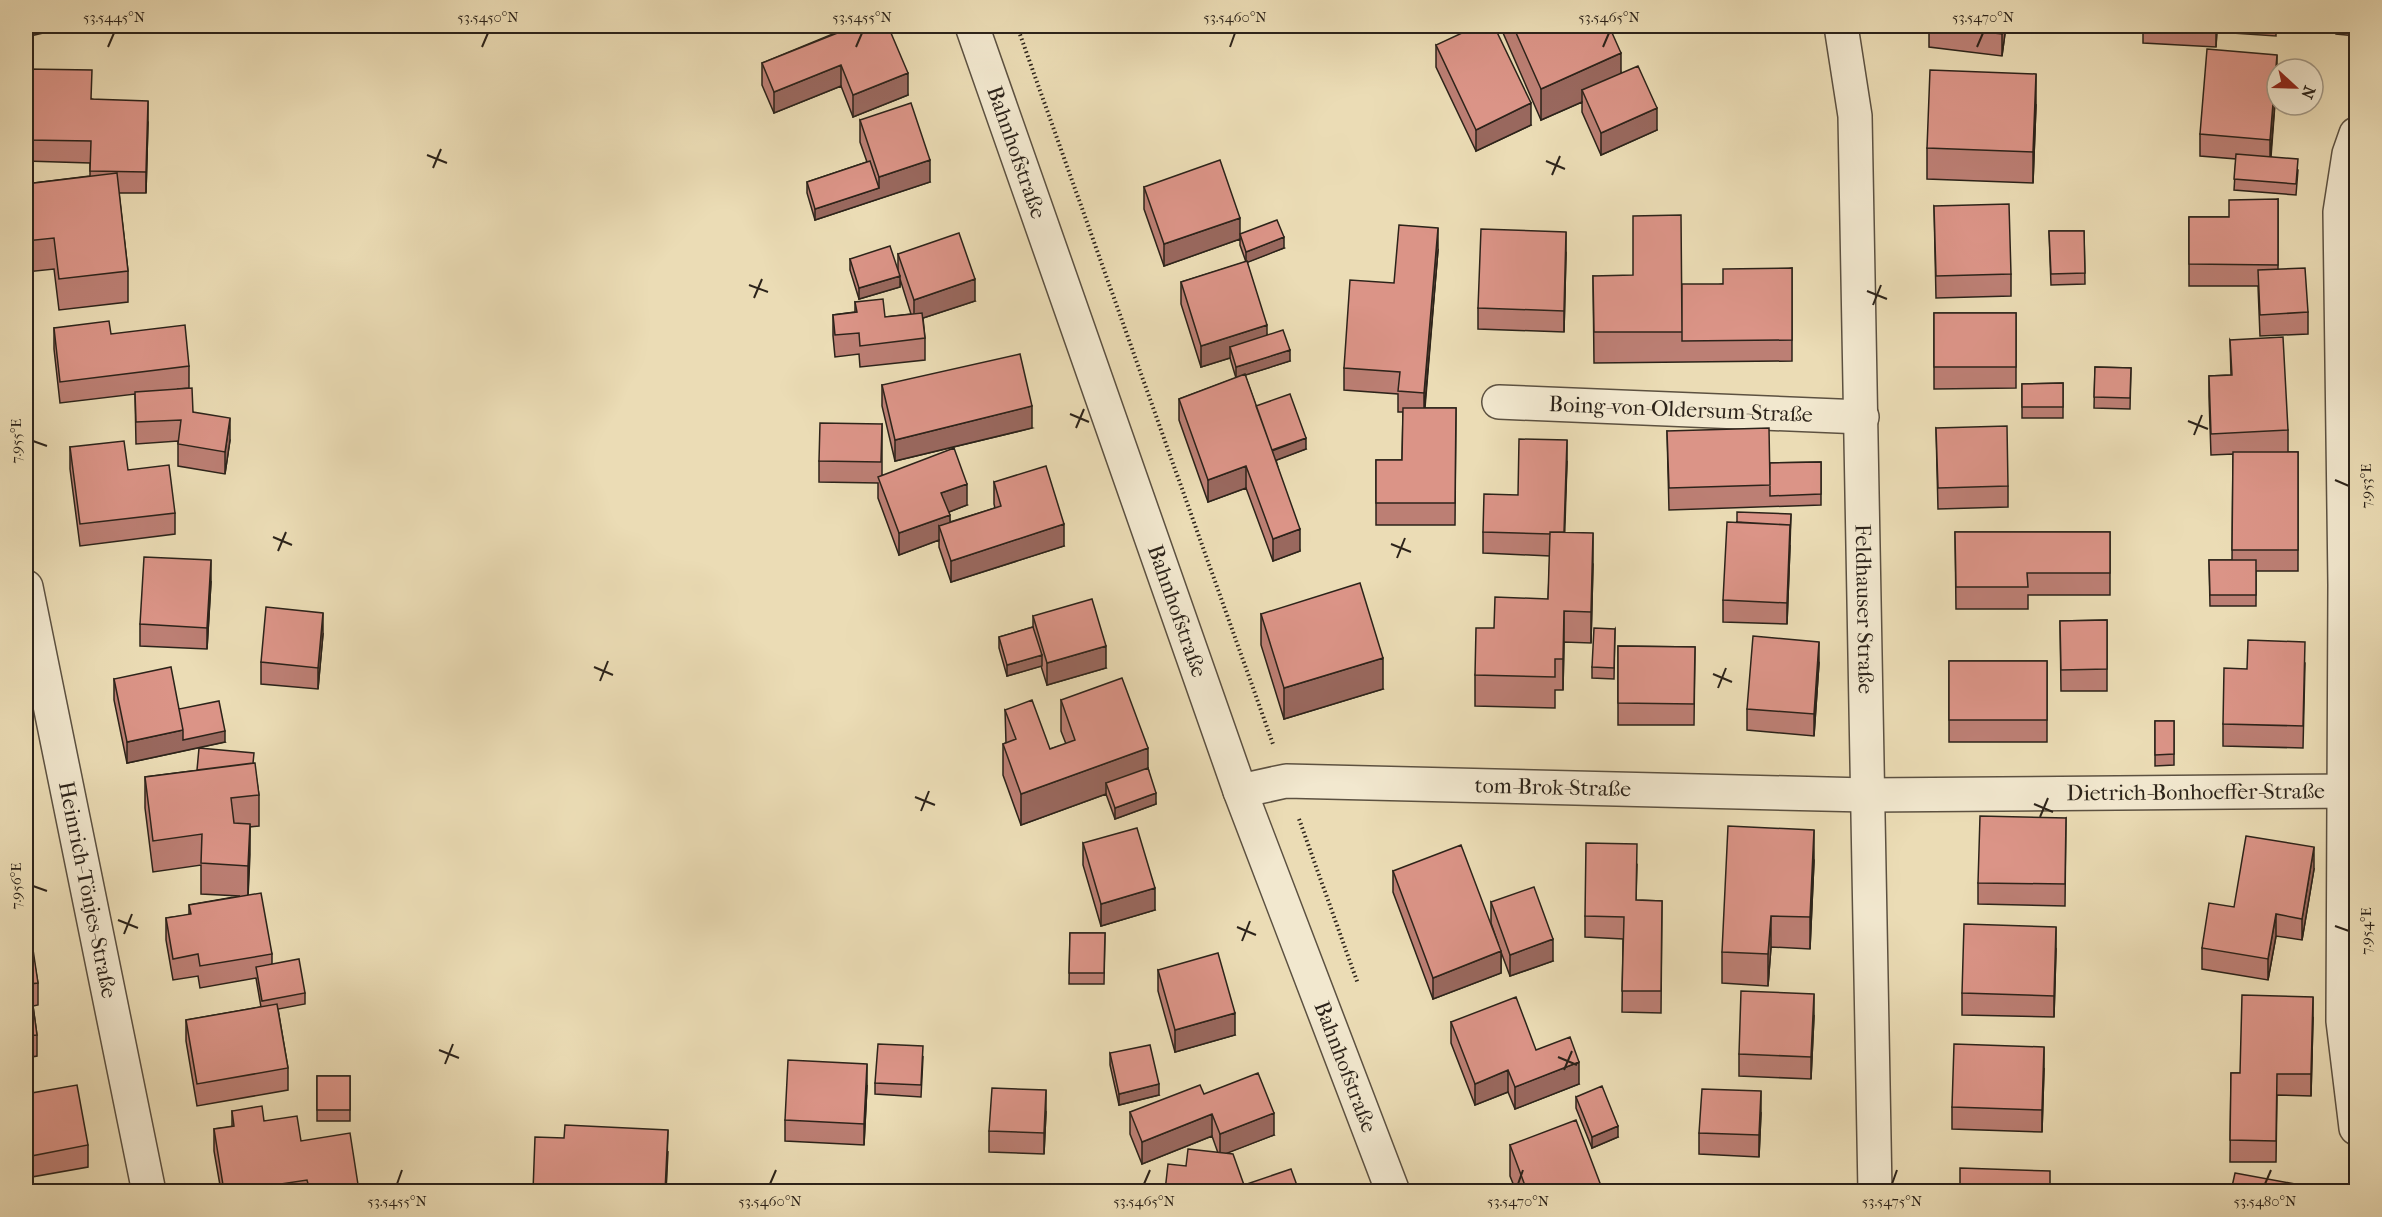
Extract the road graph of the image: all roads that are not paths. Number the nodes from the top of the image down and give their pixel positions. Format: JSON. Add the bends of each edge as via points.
{"nodes":[{"id":1,"x":972,"y":26,"type":"edge"},
{"id":2,"x":1841,"y":26,"type":"edge"},
{"id":3,"x":2356,"y":134,"type":"edge"},
{"id":4,"x":1499,"y":402,"type":"dead end"},
{"id":5,"x":1862,"y":417,"type":"junction"},
{"id":6,"x":26,"y":587,"type":"edge"},
{"id":7,"x":1240,"y":791,"type":"junction"},
{"id":8,"x":2350,"y":791,"type":"edge"},
{"id":9,"x":1866,"y":795,"type":"junction"},
{"id":10,"x":2356,"y":1128,"type":"edge"},
{"id":11,"x":149,"y":1191,"type":"edge"},
{"id":12,"x":1393,"y":1191,"type":"edge"},
{"id":13,"x":1875,"y":1191,"type":"edge"}],
"edges":[{"from":1,"to":7,"type":"street","name":"Bahnhofstraße"},
{"from":2,"to":5,"type":"street","name":"Feldhauser Straße","via":[[1855,116]]},
{"from":3,"to":8,"type":"street","name":"Dietrich-Bonhoeffer-Straße","via":[[2340,212]]},
{"from":4,"to":5,"type":"street","name":"Boing-von-Oldersum-Straße"},
{"from":5,"to":9,"type":"street","name":"Feldhauser Straße"},
{"from":6,"to":11,"type":"street","name":"Heinrich-Tönjes-Straße"},
{"from":7,"to":9,"type":"street","name":"tom-Brok-Straße","via":[[1286,781]]},
{"from":7,"to":12,"type":"street","name":"Bahnhofstraße"},
{"from":8,"to":9,"type":"street","name":"Dietrich-Bonhoeffer-Straße"},
{"from":8,"to":10,"type":"street","name":"Dietrich-Bonhoeffer-Straße","via":[[2343,1021]]},
{"from":9,"to":13,"type":"street","name":"Feldhauser Straße"}]}
